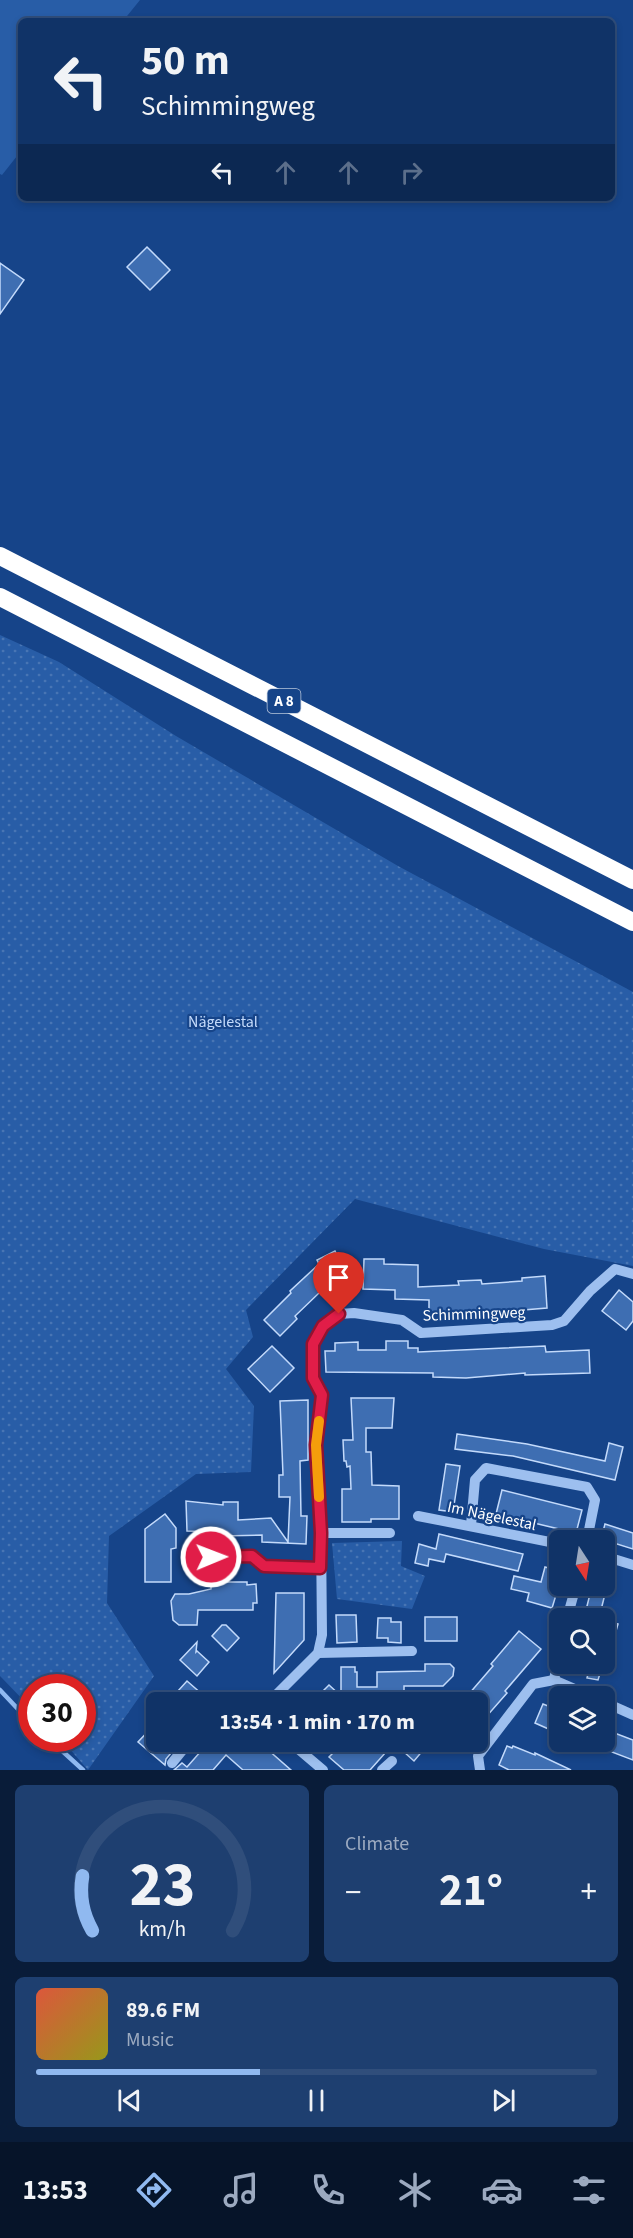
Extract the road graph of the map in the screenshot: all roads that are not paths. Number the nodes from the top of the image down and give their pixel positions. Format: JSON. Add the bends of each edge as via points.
{"nodes":[{"id":1,"x":0,"y":556,"type":"edge"},
{"id":2,"x":0,"y":597,"type":"edge"},
{"id":3,"x":633,"y":880,"type":"edge"},
{"id":4,"x":633,"y":922,"type":"edge"},
{"id":5,"x":633,"y":1274,"type":"edge"},
{"id":6,"x":418,"y":1516,"type":"dead end"},
{"id":7,"x":471,"y":1525,"type":"junction"},
{"id":8,"x":589,"y":1530,"type":"edge"},
{"id":9,"x":321,"y":1533,"type":"junction"},
{"id":10,"x":390,"y":1533,"type":"dead end"},
{"id":11,"x":549,"y":1542,"type":"edge"},
{"id":12,"x":191,"y":1557,"type":"dead end"},
{"id":13,"x":615,"y":1559,"type":"edge"},
{"id":14,"x":633,"y":1565,"type":"edge"},
{"id":15,"x":320,"y":1568,"type":"junction"},
{"id":16,"x":412,"y":1651,"type":"dead end"},
{"id":17,"x":318,"y":1653,"type":"junction"},
{"id":18,"x":555,"y":1674,"type":"edge"},
{"id":19,"x":554,"y":1680,"type":"junction"},
{"id":20,"x":568,"y":1686,"type":"edge"},
{"id":21,"x":279,"y":1692,"type":"edge"},
{"id":22,"x":615,"y":1707,"type":"edge"},
{"id":23,"x":633,"y":1714,"type":"edge"},
{"id":24,"x":181,"y":1752,"type":"edge"},
{"id":25,"x":302,"y":1752,"type":"edge"},
{"id":26,"x":392,"y":1761,"type":"dead end"},
{"id":27,"x":172,"y":1763,"type":"dead end"},
{"id":28,"x":323,"y":1770,"type":"edge"},
{"id":29,"x":382,"y":1770,"type":"edge"},
{"id":30,"x":480,"y":1770,"type":"edge"}],
"edges":[{"from":1,"to":3,"type":"highway","number":"A 8"},
{"from":2,"to":4,"type":"highway","number":"A 8"},
{"from":5,"to":9,"type":"street","name":"Schimmingweg","via":[[615,1269],[564,1321],[552,1325],[421,1333],[402,1320],[371,1314],[339,1314],[331,1319],[313,1344],[313,1378],[322,1395],[316,1445]]},
{"from":6,"to":7,"type":"street","name":"Im Nägelestal"},
{"from":7,"to":8,"type":"street","via":[[475,1480],[486,1468],[587,1487],[595,1500]]},
{"from":7,"to":11,"type":"street","name":"Im Nägelestal"},
{"from":9,"to":10,"type":"street"},
{"from":9,"to":15,"type":"street","name":"Schimmingweg"},
{"from":12,"to":15,"type":"street","via":[[252,1556],[264,1566]]},
{"from":13,"to":14,"type":"street"},
{"from":15,"to":17,"type":"street","name":"Schimmingweg","via":[[322,1635]]},
{"from":16,"to":17,"type":"street"},
{"from":17,"to":21,"type":"street"},
{"from":18,"to":19,"type":"street"},
{"from":19,"to":20,"type":"street"},
{"from":19,"to":30,"type":"street","via":[[533,1684],[478,1756]]},
{"from":22,"to":23,"type":"street"},
{"from":24,"to":27,"type":"street"},
{"from":25,"to":28,"type":"street"},
{"from":26,"to":29,"type":"street"}]}
